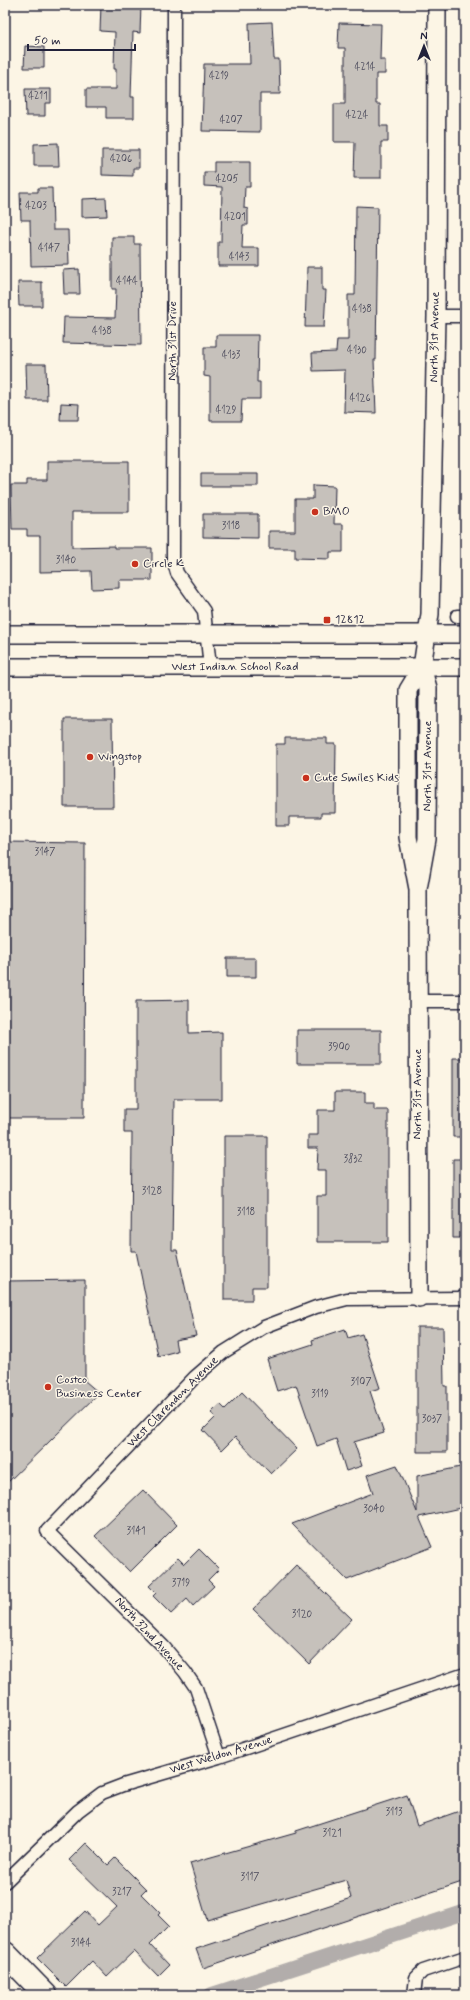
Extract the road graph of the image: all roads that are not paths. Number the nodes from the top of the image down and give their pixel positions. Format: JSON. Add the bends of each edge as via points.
{"nodes":[{"id":1,"x":174,"y":5,"type":"edge"},
{"id":2,"x":437,"y":5,"type":"edge"},
{"id":3,"x":436,"y":316,"type":"junction"},
{"id":4,"x":465,"y":316,"type":"edge"},
{"id":5,"x":5,"y":634,"type":"edge"},
{"id":6,"x":207,"y":634,"type":"junction"},
{"id":7,"x":426,"y":634,"type":"junction"},
{"id":8,"x":465,"y":634,"type":"edge"},
{"id":9,"x":5,"y":667,"type":"edge"},
{"id":10,"x":210,"y":667,"type":"junction"},
{"id":11,"x":422,"y":667,"type":"junction"},
{"id":12,"x":465,"y":668,"type":"edge"},
{"id":13,"x":418,"y":1001,"type":"junction"},
{"id":14,"x":465,"y":1001,"type":"edge"},
{"id":15,"x":419,"y":1298,"type":"junction"},
{"id":16,"x":465,"y":1298,"type":"edge"},
{"id":17,"x":47,"y":1531,"type":"joint"},
{"id":18,"x":465,"y":1674,"type":"edge"},
{"id":19,"x":219,"y":1757,"type":"junction"},
{"id":20,"x":5,"y":1882,"type":"edge"},
{"id":21,"x":5,"y":1953,"type":"edge"},
{"id":22,"x":465,"y":1957,"type":"edge"},
{"id":23,"x":46,"y":1995,"type":"edge"},
{"id":24,"x":414,"y":1995,"type":"edge"}],
"edges":[{"from":1,"to":6,"type":"street","name":"North 31st Drive","via":[[173,559],[177,573],[204,611]]},
{"from":2,"to":3,"type":"street","name":"North 31st Avenue"},
{"from":3,"to":4,"type":"street"},
{"from":3,"to":7,"type":"street","name":"North 31st Avenue","via":[[430,614]]},
{"from":5,"to":6,"type":"street"},
{"from":6,"to":7,"type":"street"},
{"from":6,"to":10,"type":"street","name":"North 31st Drive"},
{"from":7,"to":8,"type":"street"},
{"from":7,"to":11,"type":"street","name":"North 31st Avenue"},
{"from":9,"to":10,"type":"street","name":"West Indian School Road"},
{"from":10,"to":11,"type":"street","name":"West Indian School Road"},
{"from":11,"to":12,"type":"street","name":"West Indian School Road"},
{"from":11,"to":13,"type":"street","name":"North 31st Avenue","via":[[408,690],[408,837],[418,890]]},
{"from":13,"to":14,"type":"street"},
{"from":13,"to":15,"type":"street","name":"North 31st Avenue"},
{"from":15,"to":16,"type":"street","name":"West Clarendon Avenue"},
{"from":15,"to":17,"type":"street","name":"West Clarendon Avenue","via":[[347,1299],[316,1307],[264,1327],[224,1352],[195,1377]]},
{"from":17,"to":19,"type":"street","name":"North 32nd Avenue","via":[[164,1646],[185,1672],[196,1688]]},
{"from":18,"to":19,"type":"street","name":"West Weldon Avenue"},
{"from":19,"to":20,"type":"street","name":"West Weldon Avenue","via":[[102,1793],[78,1811]]},
{"from":21,"to":23,"type":"highway"},
{"from":22,"to":24,"type":"street","via":[[423,1971],[416,1978]]}]}
